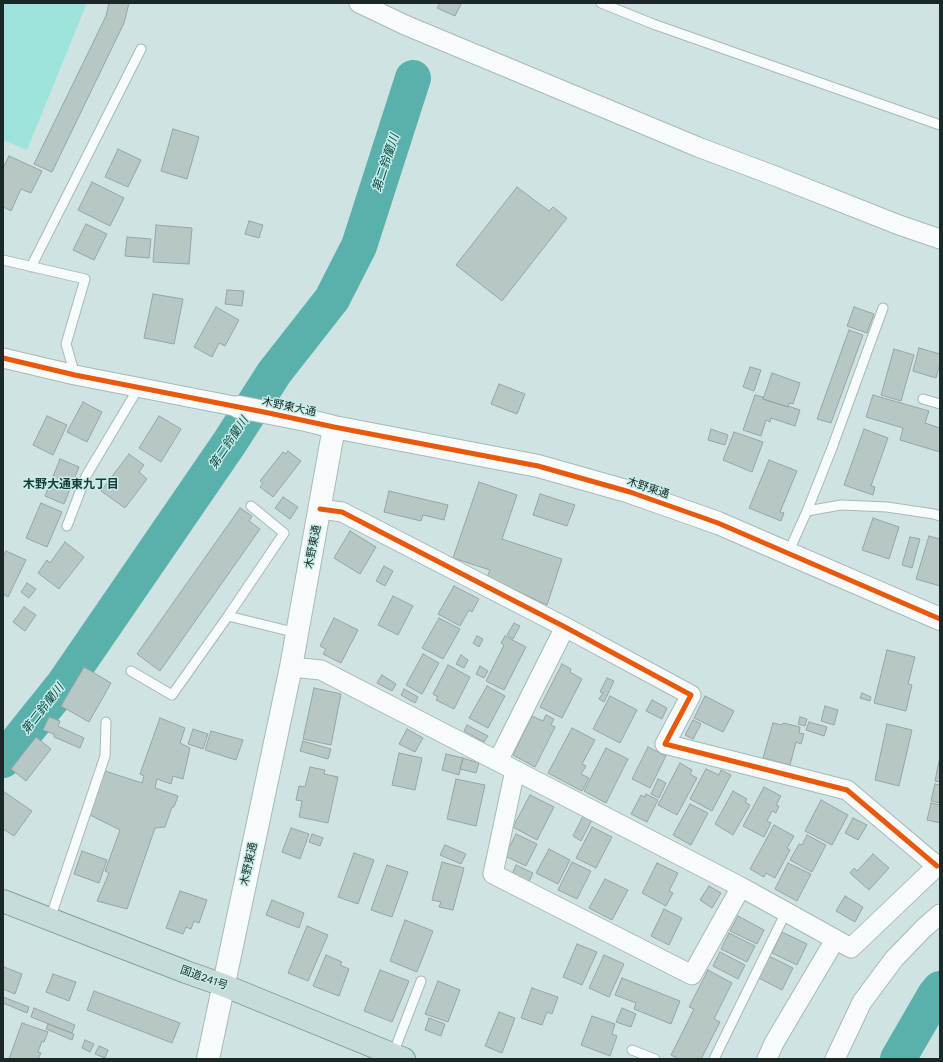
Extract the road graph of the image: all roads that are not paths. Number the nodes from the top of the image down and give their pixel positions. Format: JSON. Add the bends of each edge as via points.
{"nodes":[{"id":1,"x":359,"y":3,"type":"edge"},
{"id":2,"x":602,"y":3,"type":"edge"},
{"id":3,"x":142,"y":49,"type":"dead end"},
{"id":4,"x":940,"y":125,"type":"edge"},
{"id":5,"x":940,"y":239,"type":"edge"},
{"id":6,"x":3,"y":260,"type":"edge"},
{"id":7,"x":31,"y":267,"type":"junction"},
{"id":8,"x":883,"y":308,"type":"dead end"},
{"id":9,"x":3,"y":358,"type":"edge"},
{"id":10,"x":74,"y":375,"type":"junction"},
{"id":11,"x":139,"y":387,"type":"junction"},
{"id":12,"x":923,"y":399,"type":"dead end"},
{"id":13,"x":940,"y":404,"type":"edge"},
{"id":14,"x":239,"y":407,"type":"joint"},
{"id":15,"x":334,"y":427,"type":"junction"},
{"id":16,"x":251,"y":506,"type":"dead end"},
{"id":17,"x":320,"y":509,"type":"junction"},
{"id":18,"x":807,"y":511,"type":"junction"},
{"id":19,"x":940,"y":516,"type":"edge"},
{"id":20,"x":68,"y":526,"type":"dead end"},
{"id":21,"x":788,"y":552,"type":"junction"},
{"id":22,"x":228,"y":616,"type":"junction"},
{"id":23,"x":940,"y":619,"type":"edge"},
{"id":24,"x":566,"y":627,"type":"junction"},
{"id":25,"x":297,"y":632,"type":"junction"},
{"id":26,"x":291,"y":667,"type":"junction"},
{"id":27,"x":131,"y":671,"type":"dead end"},
{"id":28,"x":106,"y":722,"type":"dead end"},
{"id":29,"x":498,"y":761,"type":"junction"},
{"id":30,"x":515,"y":770,"type":"junction"},
{"id":31,"x":938,"y":865,"type":"edge"},
{"id":32,"x":741,"y":887,"type":"junction"},
{"id":33,"x":3,"y":900,"type":"edge"},
{"id":34,"x":786,"y":912,"type":"junction"},
{"id":35,"x":940,"y":914,"type":"edge"},
{"id":36,"x":50,"y":919,"type":"junction"},
{"id":37,"x":835,"y":940,"type":"junction"},
{"id":38,"x":421,"y":982,"type":"dead end"},
{"id":39,"x":223,"y":985,"type":"junction"},
{"id":40,"x":632,"y":1050,"type":"dead end"},
{"id":41,"x":399,"y":1057,"type":"edge"},
{"id":42,"x":208,"y":1059,"type":"edge"},
{"id":43,"x":655,"y":1059,"type":"edge"},
{"id":44,"x":714,"y":1059,"type":"edge"},
{"id":45,"x":767,"y":1059,"type":"edge"},
{"id":46,"x":835,"y":1059,"type":"edge"}],
"edges":[{"from":1,"to":5,"type":"street","via":[[405,25],[698,148]]},
{"from":2,"to":4,"type":"lane","via":[[653,24]]},
{"from":3,"to":7,"type":"lane"},
{"from":6,"to":7,"type":"lane"},
{"from":7,"to":10,"type":"lane","via":[[85,279],[66,344]]},
{"from":8,"to":18,"type":"lane"},
{"from":9,"to":10,"type":"street"},
{"from":10,"to":11,"type":"street"},
{"from":11,"to":14,"type":"street"},
{"from":11,"to":20,"type":"lane","via":[[86,476]]},
{"from":12,"to":13,"type":"lane"},
{"from":14,"to":15,"type":"street","name":"木野東大通"},
{"from":15,"to":17,"type":"street","name":"木野東通"},
{"from":15,"to":21,"type":"street","name":"木野東通","via":[[538,466],[630,492],[718,523]]},
{"from":16,"to":22,"type":"lane","via":[[284,533]]},
{"from":17,"to":24,"type":"street","via":[[342,512]]},
{"from":17,"to":25,"type":"street","name":"木野東通"},
{"from":18,"to":19,"type":"lane","via":[[841,505],[887,507]]},
{"from":18,"to":21,"type":"lane"},
{"from":21,"to":23,"type":"street","name":"木野東通"},
{"from":22,"to":25,"type":"lane"},
{"from":22,"to":27,"type":"lane","via":[[172,695]]},
{"from":24,"to":29,"type":"street"},
{"from":24,"to":31,"type":"street","via":[[691,695],[665,744],[847,790]]},
{"from":25,"to":26,"type":"street","name":"木野東通"},
{"from":26,"to":29,"type":"street","via":[[321,670]]},
{"from":26,"to":39,"type":"street","name":"木野東通"},
{"from":28,"to":36,"type":"lane","via":[[106,756]]},
{"from":29,"to":30,"type":"street"},
{"from":30,"to":32,"type":"street"},
{"from":30,"to":32,"type":"street","via":[[492,874],[692,975]]},
{"from":31,"to":37,"type":"street","via":[[851,948]]},
{"from":32,"to":34,"type":"street"},
{"from":33,"to":36,"type":"highway","name":"国道241号"},
{"from":34,"to":37,"type":"street"},
{"from":34,"to":44,"type":"lane"},
{"from":35,"to":46,"type":"street","via":[[894,959],[862,1002]]},
{"from":36,"to":39,"type":"highway","name":"国道241号"},
{"from":37,"to":45,"type":"street"},
{"from":38,"to":41,"type":"lane"},
{"from":39,"to":41,"type":"highway","name":"国道241号"},
{"from":39,"to":42,"type":"street","name":"木野東通"},
{"from":40,"to":43,"type":"lane"}]}
